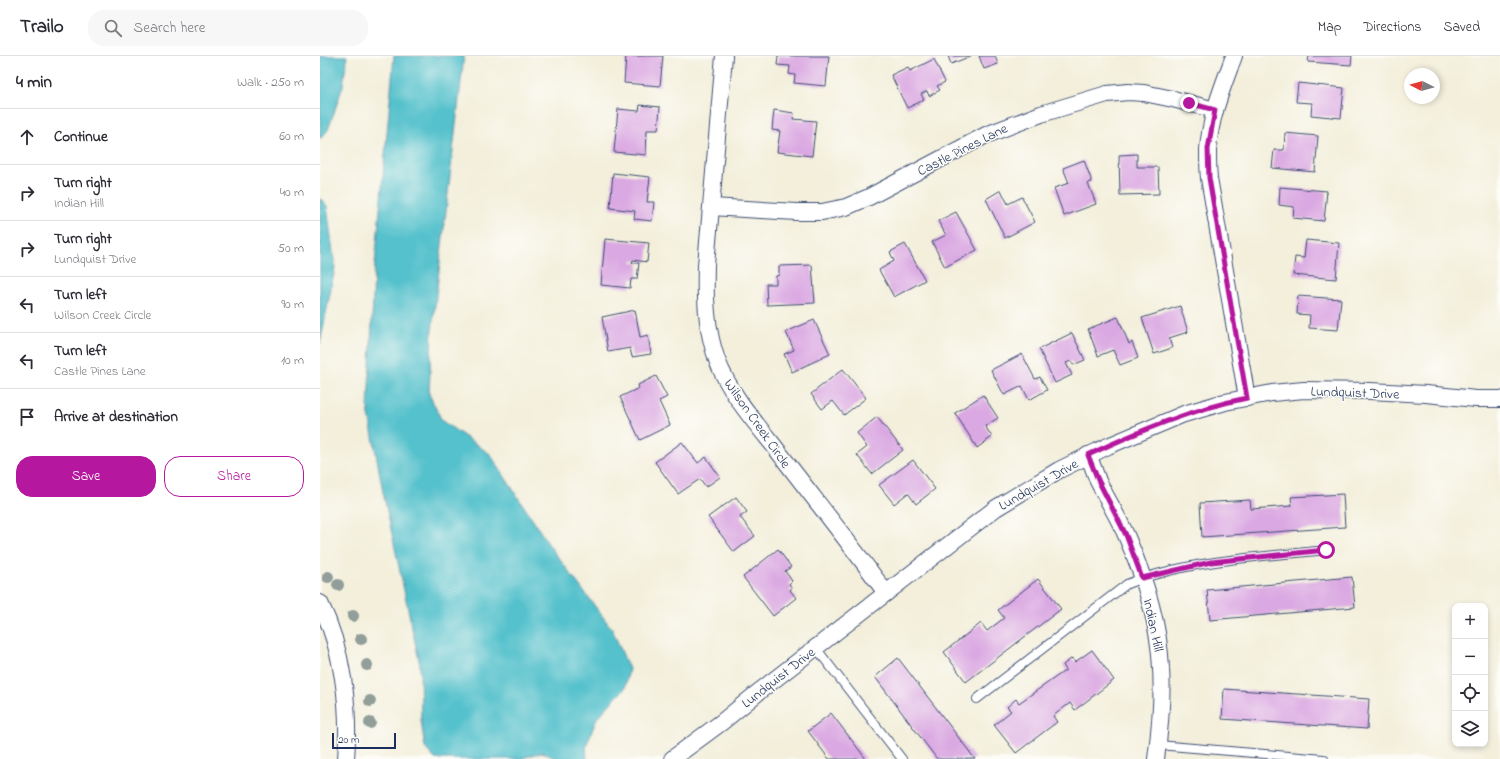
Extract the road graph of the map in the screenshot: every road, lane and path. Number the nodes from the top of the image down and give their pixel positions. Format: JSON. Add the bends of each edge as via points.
{"nodes":[{"id":1,"x":724,"y":56,"type":"edge"},
{"id":2,"x":1234,"y":56,"type":"edge"},
{"id":3,"x":1215,"y":110,"type":"junction"},
{"id":4,"x":711,"y":207,"type":"junction"},
{"id":5,"x":1247,"y":398,"type":"junction"},
{"id":6,"x":1500,"y":399,"type":"edge"},
{"id":7,"x":1088,"y":455,"type":"junction"},
{"id":8,"x":1326,"y":550,"type":"dead end"},
{"id":9,"x":1142,"y":578,"type":"junction"},
{"id":10,"x":886,"y":593,"type":"junction"},
{"id":11,"x":320,"y":603,"type":"edge"},
{"id":12,"x":816,"y":648,"type":"junction"},
{"id":13,"x":977,"y":699,"type":"dead end"},
{"id":14,"x":1157,"y":752,"type":"edge"},
{"id":15,"x":346,"y":759,"type":"edge"},
{"id":16,"x":672,"y":759,"type":"edge"},
{"id":17,"x":902,"y":759,"type":"edge"},
{"id":18,"x":1324,"y":759,"type":"edge"}],
"edges":[{"from":1,"to":4,"type":"street","name":"Wilson Creek Circle"},
{"from":2,"to":3,"type":"street"},
{"from":3,"to":4,"type":"street","name":"Castle Pines Lane","via":[[1144,94],[1107,94],[1041,114],[986,135],[846,207],[822,212],[797,212]]},
{"from":3,"to":5,"type":"street","via":[[1208,149],[1209,178]]},
{"from":4,"to":10,"type":"street","name":"Wilson Creek Circle","via":[[705,299],[709,332],[718,362],[741,404]]},
{"from":5,"to":6,"type":"street","name":"Lundquist Drive","via":[[1304,390],[1370,391]]},
{"from":5,"to":7,"type":"street","name":"Lundquist Drive","via":[[1184,414]]},
{"from":7,"to":9,"type":"street","name":"Indian Hill","via":[[1126,535]]},
{"from":7,"to":10,"type":"street","name":"Lundquist Drive","via":[[996,508]]},
{"from":8,"to":9,"type":"lane","via":[[1211,562]]},
{"from":9,"to":13,"type":"lane","via":[[1127,584]]},
{"from":9,"to":14,"type":"street","name":"Indian Hill","via":[[1157,633],[1161,668],[1162,700]]},
{"from":10,"to":12,"type":"street","name":"Lundquist Drive"},
{"from":11,"to":15,"type":"street","via":[[334,642],[344,685],[348,738]]},
{"from":12,"to":16,"type":"street","name":"Lundquist Drive"},
{"from":12,"to":17,"type":"lane"},
{"from":14,"to":18,"type":"lane"}]}
